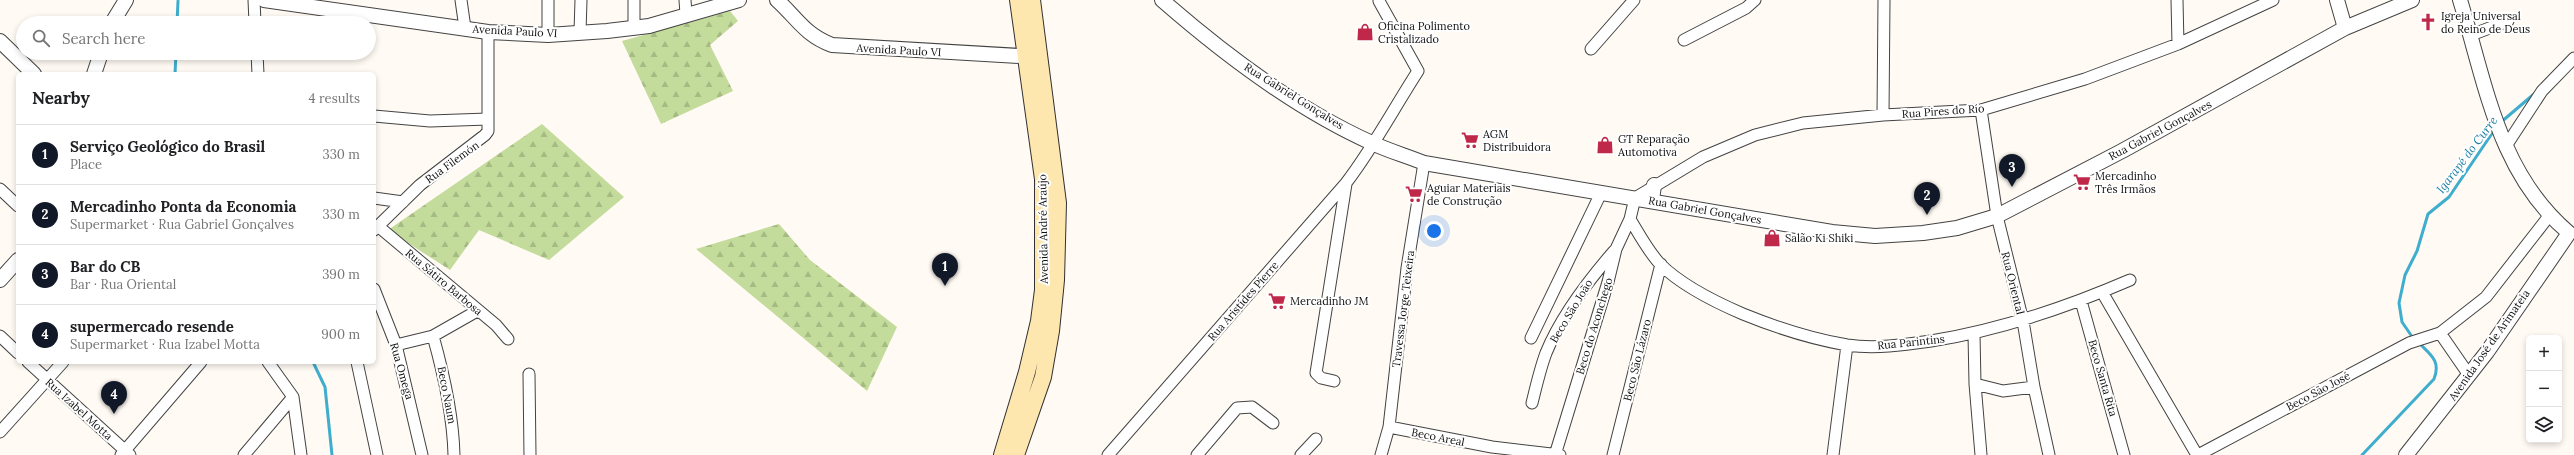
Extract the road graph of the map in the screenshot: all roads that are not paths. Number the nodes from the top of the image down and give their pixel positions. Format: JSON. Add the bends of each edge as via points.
{"nodes":[{"id":1,"x":126,"y":0,"type":"edge"},
{"id":2,"x":254,"y":0,"type":"edge"},
{"id":3,"x":264,"y":0,"type":"edge"},
{"id":4,"x":461,"y":0,"type":"edge"},
{"id":5,"x":548,"y":0,"type":"edge"},
{"id":6,"x":581,"y":0,"type":"edge"},
{"id":7,"x":634,"y":0,"type":"edge"},
{"id":8,"x":685,"y":0,"type":"edge"},
{"id":9,"x":739,"y":0,"type":"edge"},
{"id":10,"x":777,"y":0,"type":"edge"},
{"id":11,"x":1018,"y":0,"type":"edge"},
{"id":12,"x":1032,"y":0,"type":"edge"},
{"id":13,"x":1162,"y":0,"type":"edge"},
{"id":14,"x":1379,"y":0,"type":"edge"},
{"id":15,"x":1634,"y":0,"type":"edge"},
{"id":16,"x":1755,"y":0,"type":"edge"},
{"id":17,"x":1884,"y":0,"type":"edge"},
{"id":18,"x":2177,"y":0,"type":"edge"},
{"id":19,"x":2273,"y":0,"type":"edge"},
{"id":20,"x":2337,"y":0,"type":"edge"},
{"id":21,"x":2412,"y":0,"type":"edge"},
{"id":22,"x":2460,"y":0,"type":"edge"},
{"id":23,"x":686,"y":14,"type":"junction"},
{"id":24,"x":116,"y":16,"type":"edge"},
{"id":25,"x":255,"y":16,"type":"edge"},
{"id":26,"x":2508,"y":21,"type":"dead end"},
{"id":27,"x":465,"y":28,"type":"junction"},
{"id":28,"x":634,"y":28,"type":"junction"},
{"id":29,"x":2345,"y":28,"type":"junction"},
{"id":30,"x":488,"y":32,"type":"junction"},
{"id":31,"x":580,"y":32,"type":"junction"},
{"id":32,"x":548,"y":35,"type":"junction"},
{"id":33,"x":2471,"y":35,"type":"junction"},
{"id":34,"x":1684,"y":40,"type":"dead end"},
{"id":35,"x":2178,"y":44,"type":"junction"},
{"id":36,"x":1,"y":45,"type":"edge"},
{"id":37,"x":1590,"y":49,"type":"dead end"},
{"id":38,"x":1032,"y":57,"type":"junction"},
{"id":39,"x":16,"y":58,"type":"edge"},
{"id":40,"x":2574,"y":58,"type":"edge"},
{"id":41,"x":18,"y":60,"type":"edge"},
{"id":42,"x":99,"y":60,"type":"edge"},
{"id":43,"x":257,"y":60,"type":"edge"},
{"id":44,"x":32,"y":72,"type":"edge"},
{"id":45,"x":95,"y":72,"type":"edge"},
{"id":46,"x":258,"y":72,"type":"edge"},
{"id":47,"x":1981,"y":110,"type":"junction"},
{"id":48,"x":1883,"y":115,"type":"junction"},
{"id":49,"x":376,"y":116,"type":"edge"},
{"id":50,"x":488,"y":119,"type":"junction"},
{"id":51,"x":1372,"y":143,"type":"junction"},
{"id":52,"x":2506,"y":146,"type":"junction"},
{"id":53,"x":1424,"y":163,"type":"junction"},
{"id":54,"x":1346,"y":183,"type":"junction"},
{"id":55,"x":1654,"y":186,"type":"junction"},
{"id":56,"x":0,"y":189,"type":"edge"},
{"id":57,"x":1601,"y":193,"type":"junction"},
{"id":58,"x":376,"y":198,"type":"edge"},
{"id":59,"x":1635,"y":198,"type":"junction"},
{"id":60,"x":1652,"y":200,"type":"junction"},
{"id":61,"x":403,"y":202,"type":"junction"},
{"id":62,"x":16,"y":204,"type":"edge"},
{"id":63,"x":1997,"y":216,"type":"junction"},
{"id":64,"x":2549,"y":216,"type":"junction"},
{"id":65,"x":1630,"y":219,"type":"junction"},
{"id":66,"x":376,"y":228,"type":"edge"},
{"id":67,"x":2572,"y":232,"type":"edge"},
{"id":68,"x":1616,"y":248,"type":"junction"},
{"id":69,"x":16,"y":262,"type":"edge"},
{"id":70,"x":1660,"y":264,"type":"junction"},
{"id":71,"x":0,"y":280,"type":"edge"},
{"id":72,"x":2130,"y":280,"type":"dead end"},
{"id":73,"x":2102,"y":292,"type":"junction"},
{"id":74,"x":376,"y":294,"type":"edge"},
{"id":75,"x":2081,"y":301,"type":"junction"},
{"id":76,"x":477,"y":311,"type":"junction"},
{"id":77,"x":2023,"y":321,"type":"junction"},
{"id":78,"x":2440,"y":333,"type":"junction"},
{"id":79,"x":1974,"y":334,"type":"junction"},
{"id":80,"x":0,"y":336,"type":"edge"},
{"id":81,"x":433,"y":336,"type":"junction"},
{"id":82,"x":1531,"y":338,"type":"dead end"},
{"id":83,"x":508,"y":339,"type":"dead end"},
{"id":84,"x":396,"y":345,"type":"junction"},
{"id":85,"x":1847,"y":345,"type":"junction"},
{"id":86,"x":16,"y":351,"type":"edge"},
{"id":87,"x":30,"y":364,"type":"edge"},
{"id":88,"x":61,"y":364,"type":"edge"},
{"id":89,"x":199,"y":364,"type":"edge"},
{"id":90,"x":269,"y":364,"type":"edge"},
{"id":91,"x":357,"y":364,"type":"edge"},
{"id":92,"x":529,"y":374,"type":"dead end"},
{"id":93,"x":2470,"y":375,"type":"junction"},
{"id":94,"x":46,"y":379,"type":"junction"},
{"id":95,"x":1334,"y":381,"type":"dead end"},
{"id":96,"x":1975,"y":384,"type":"junction"},
{"id":97,"x":2034,"y":387,"type":"junction"},
{"id":98,"x":293,"y":397,"type":"junction"},
{"id":99,"x":1532,"y":403,"type":"dead end"},
{"id":100,"x":1273,"y":423,"type":"dead end"},
{"id":101,"x":1389,"y":427,"type":"junction"},
{"id":102,"x":0,"y":432,"type":"edge"},
{"id":103,"x":1316,"y":439,"type":"dead end"},
{"id":104,"x":126,"y":454,"type":"edge"},
{"id":105,"x":244,"y":455,"type":"edge"},
{"id":106,"x":301,"y":455,"type":"edge"},
{"id":107,"x":377,"y":455,"type":"edge"},
{"id":108,"x":422,"y":455,"type":"edge"},
{"id":109,"x":454,"y":455,"type":"edge"},
{"id":110,"x":530,"y":455,"type":"edge"},
{"id":111,"x":1002,"y":455,"type":"edge"},
{"id":112,"x":1016,"y":455,"type":"edge"},
{"id":113,"x":1108,"y":455,"type":"edge"},
{"id":114,"x":1197,"y":455,"type":"edge"},
{"id":115,"x":1301,"y":455,"type":"edge"},
{"id":116,"x":1381,"y":455,"type":"edge"},
{"id":117,"x":1556,"y":455,"type":"edge"},
{"id":118,"x":1614,"y":455,"type":"edge"},
{"id":119,"x":1833,"y":455,"type":"edge"},
{"id":120,"x":1981,"y":455,"type":"edge"},
{"id":121,"x":2048,"y":455,"type":"edge"},
{"id":122,"x":2124,"y":455,"type":"edge"},
{"id":123,"x":2197,"y":455,"type":"edge"},
{"id":124,"x":2406,"y":455,"type":"edge"}],
"edges":[{"from":1,"to":24,"type":"street"},
{"from":2,"to":25,"type":"street"},
{"from":3,"to":27,"type":"street","name":"Avenida Paulo VI"},
{"from":4,"to":27,"type":"street"},
{"from":5,"to":32,"type":"street"},
{"from":6,"to":31,"type":"street"},
{"from":7,"to":28,"type":"street"},
{"from":8,"to":23,"type":"street"},
{"from":9,"to":23,"type":"street","name":"Avenida Paulo VI"},
{"from":10,"to":38,"type":"street","name":"Avenida Paulo VI","via":[[804,30],[820,41],[832,45]]},
{"from":11,"to":38,"type":"main road","name":"Avenida André Araújo"},
{"from":12,"to":38,"type":"main road","name":"Avenida André Araújo"},
{"from":13,"to":51,"type":"street","name":"Rua Gabriel Gonçalves","via":[[1229,54],[1277,88],[1328,120]]},
{"from":14,"to":51,"type":"street","name":"Rua Aristídes Pierre","via":[[1418,71]]},
{"from":15,"to":37,"type":"street"},
{"from":16,"to":34,"type":"street","via":[[1746,8]]},
{"from":17,"to":48,"type":"street"},
{"from":18,"to":35,"type":"street"},
{"from":19,"to":35,"type":"street","name":"Rua Pires do Río"},
{"from":20,"to":29,"type":"street"},
{"from":21,"to":29,"type":"street","name":"Rua Gabriel Gonçalves"},
{"from":22,"to":33,"type":"street"},
{"from":23,"to":28,"type":"street","name":"Avenida Paulo VI"},
{"from":26,"to":33,"type":"street"},
{"from":27,"to":30,"type":"street","name":"Avenida Paulo VI"},
{"from":28,"to":31,"type":"street","name":"Avenida Paulo VI"},
{"from":29,"to":63,"type":"street","name":"Rua Gabriel Gonçalves","via":[[2122,151]]},
{"from":30,"to":32,"type":"street","name":"Avenida Paulo VI"},
{"from":30,"to":50,"type":"street","name":"Rua Filemón"},
{"from":31,"to":32,"type":"street","name":"Avenida Paulo VI"},
{"from":33,"to":52,"type":"street","via":[[2488,102]]},
{"from":35,"to":47,"type":"street","name":"Rua Pires do Río","via":[[2085,79]]},
{"from":36,"to":39,"type":"street"},
{"from":38,"to":111,"type":"main road","name":"Avenida André Araújo","via":[[1043,179],[1043,290],[1039,321],[1027,372]]},
{"from":38,"to":112,"type":"main road","name":"Avenida André Araújo","via":[[1058,203],[1056,280],[1042,376]]},
{"from":40,"to":52,"type":"street","via":[[2542,91]]},
{"from":41,"to":44,"type":"street"},
{"from":42,"to":45,"type":"street"},
{"from":43,"to":46,"type":"street"},
{"from":47,"to":48,"type":"street","name":"Rua Pires do Río"},
{"from":47,"to":63,"type":"street","name":"Rua Oriental"},
{"from":48,"to":55,"type":"street","name":"Rua Pires do Río","via":[[1803,123],[1755,135],[1703,158]]},
{"from":49,"to":50,"type":"street","via":[[430,121]]},
{"from":50,"to":61,"type":"street","name":"Rua Filemón","via":[[488,131],[480,142],[420,185]]},
{"from":51,"to":53,"type":"street","name":"Rua Gabriel Gonçalves"},
{"from":51,"to":54,"type":"street","name":"Rua Aristídes Pierre","via":[[1366,157]]},
{"from":52,"to":64,"type":"street","via":[[2520,176]]},
{"from":53,"to":57,"type":"street","name":"Rua Gabriel Gonçalves"},
{"from":53,"to":101,"type":"street","name":"Travessa Jorge Teixeira","via":[[1407,268]]},
{"from":54,"to":95,"type":"street","via":[[1316,373],[1321,378]]},
{"from":54,"to":113,"type":"street","name":"Rua Aristídes Pierre"},
{"from":55,"to":59,"type":"street","name":"Rua Pires do Río"},
{"from":55,"to":60,"type":"street"},
{"from":56,"to":62,"type":"street"},
{"from":57,"to":59,"type":"street","name":"Rua Gabriel Gonçalves"},
{"from":57,"to":82,"type":"street"},
{"from":58,"to":61,"type":"street"},
{"from":59,"to":60,"type":"street","name":"Rua Gabriel Gonçalves"},
{"from":59,"to":65,"type":"street","name":"Beco do Aconchego"},
{"from":60,"to":63,"type":"street","name":"Rua Gabriel Gonçalves","via":[[1832,232],[1875,236],[1957,228]]},
{"from":61,"to":66,"type":"street","name":"Rua Filemón"},
{"from":63,"to":77,"type":"street","name":"Rua Oriental"},
{"from":64,"to":67,"type":"street"},
{"from":64,"to":78,"type":"street","name":"Beco São José","via":[[2486,297]]},
{"from":65,"to":68,"type":"street","name":"Beco do Aconchego"},
{"from":65,"to":70,"type":"street","name":"Rua Parintins"},
{"from":66,"to":76,"type":"street","name":"Rua Sátiro Barbosa"},
{"from":67,"to":93,"type":"street","name":"Avenida José de Arimateia"},
{"from":68,"to":99,"type":"street","name":"Beco São João","via":[[1591,277],[1555,334],[1546,354]]},
{"from":68,"to":117,"type":"street","name":"Beco do Aconchego"},
{"from":69,"to":71,"type":"street"},
{"from":70,"to":85,"type":"street","name":"Rua Parintins","via":[[1687,284],[1734,310],[1787,330]]},
{"from":70,"to":118,"type":"street","name":"Beco São Lázaro"},
{"from":72,"to":73,"type":"street","name":"Rua Parintins"},
{"from":73,"to":75,"type":"street","name":"Rua Parintins"},
{"from":73,"to":123,"type":"street","name":"Beco São José"},
{"from":74,"to":84,"type":"street","name":"Rua Omega"},
{"from":75,"to":77,"type":"street","name":"Rua Parintins"},
{"from":75,"to":122,"type":"street","name":"Beco Santa Rita"},
{"from":76,"to":81,"type":"street"},
{"from":76,"to":83,"type":"street","name":"Rua Sátiro Barbosa","via":[[496,325]]},
{"from":77,"to":79,"type":"street","name":"Rua Parintins"},
{"from":77,"to":97,"type":"street","name":"Rua Oriental"},
{"from":78,"to":93,"type":"street"},
{"from":78,"to":123,"type":"street","name":"Beco São José","via":[[2409,343]]},
{"from":79,"to":85,"type":"street","name":"Rua Parintins","via":[[1876,347]]},
{"from":79,"to":96,"type":"street"},
{"from":80,"to":86,"type":"street"},
{"from":81,"to":84,"type":"street"},
{"from":81,"to":109,"type":"street","name":"Beco Naum","via":[[446,383],[454,431]]},
{"from":84,"to":108,"type":"street","name":"Rua Omega"},
{"from":85,"to":119,"type":"street"},
{"from":87,"to":94,"type":"street","name":"Rua Izabel Motta"},
{"from":88,"to":94,"type":"street"},
{"from":89,"to":104,"type":"street"},
{"from":90,"to":98,"type":"street"},
{"from":91,"to":107,"type":"street"},
{"from":92,"to":110,"type":"street"},
{"from":93,"to":124,"type":"street","name":"Avenida José de Arimateia"},
{"from":94,"to":102,"type":"street"},
{"from":94,"to":104,"type":"street","name":"Rua Izabel Motta"},
{"from":96,"to":97,"type":"street","via":[[2003,391]]},
{"from":96,"to":120,"type":"street"},
{"from":97,"to":121,"type":"street","name":"Rua Oriental"},
{"from":98,"to":105,"type":"street"},
{"from":98,"to":106,"type":"street"},
{"from":100,"to":114,"type":"street","via":[[1252,407],[1237,408]]},
{"from":101,"to":116,"type":"street","name":"Travessa Jorge Teixeira"},
{"from":101,"to":117,"type":"street","name":"Beco Areal","via":[[1492,448]]},
{"from":103,"to":115,"type":"street"}]}
